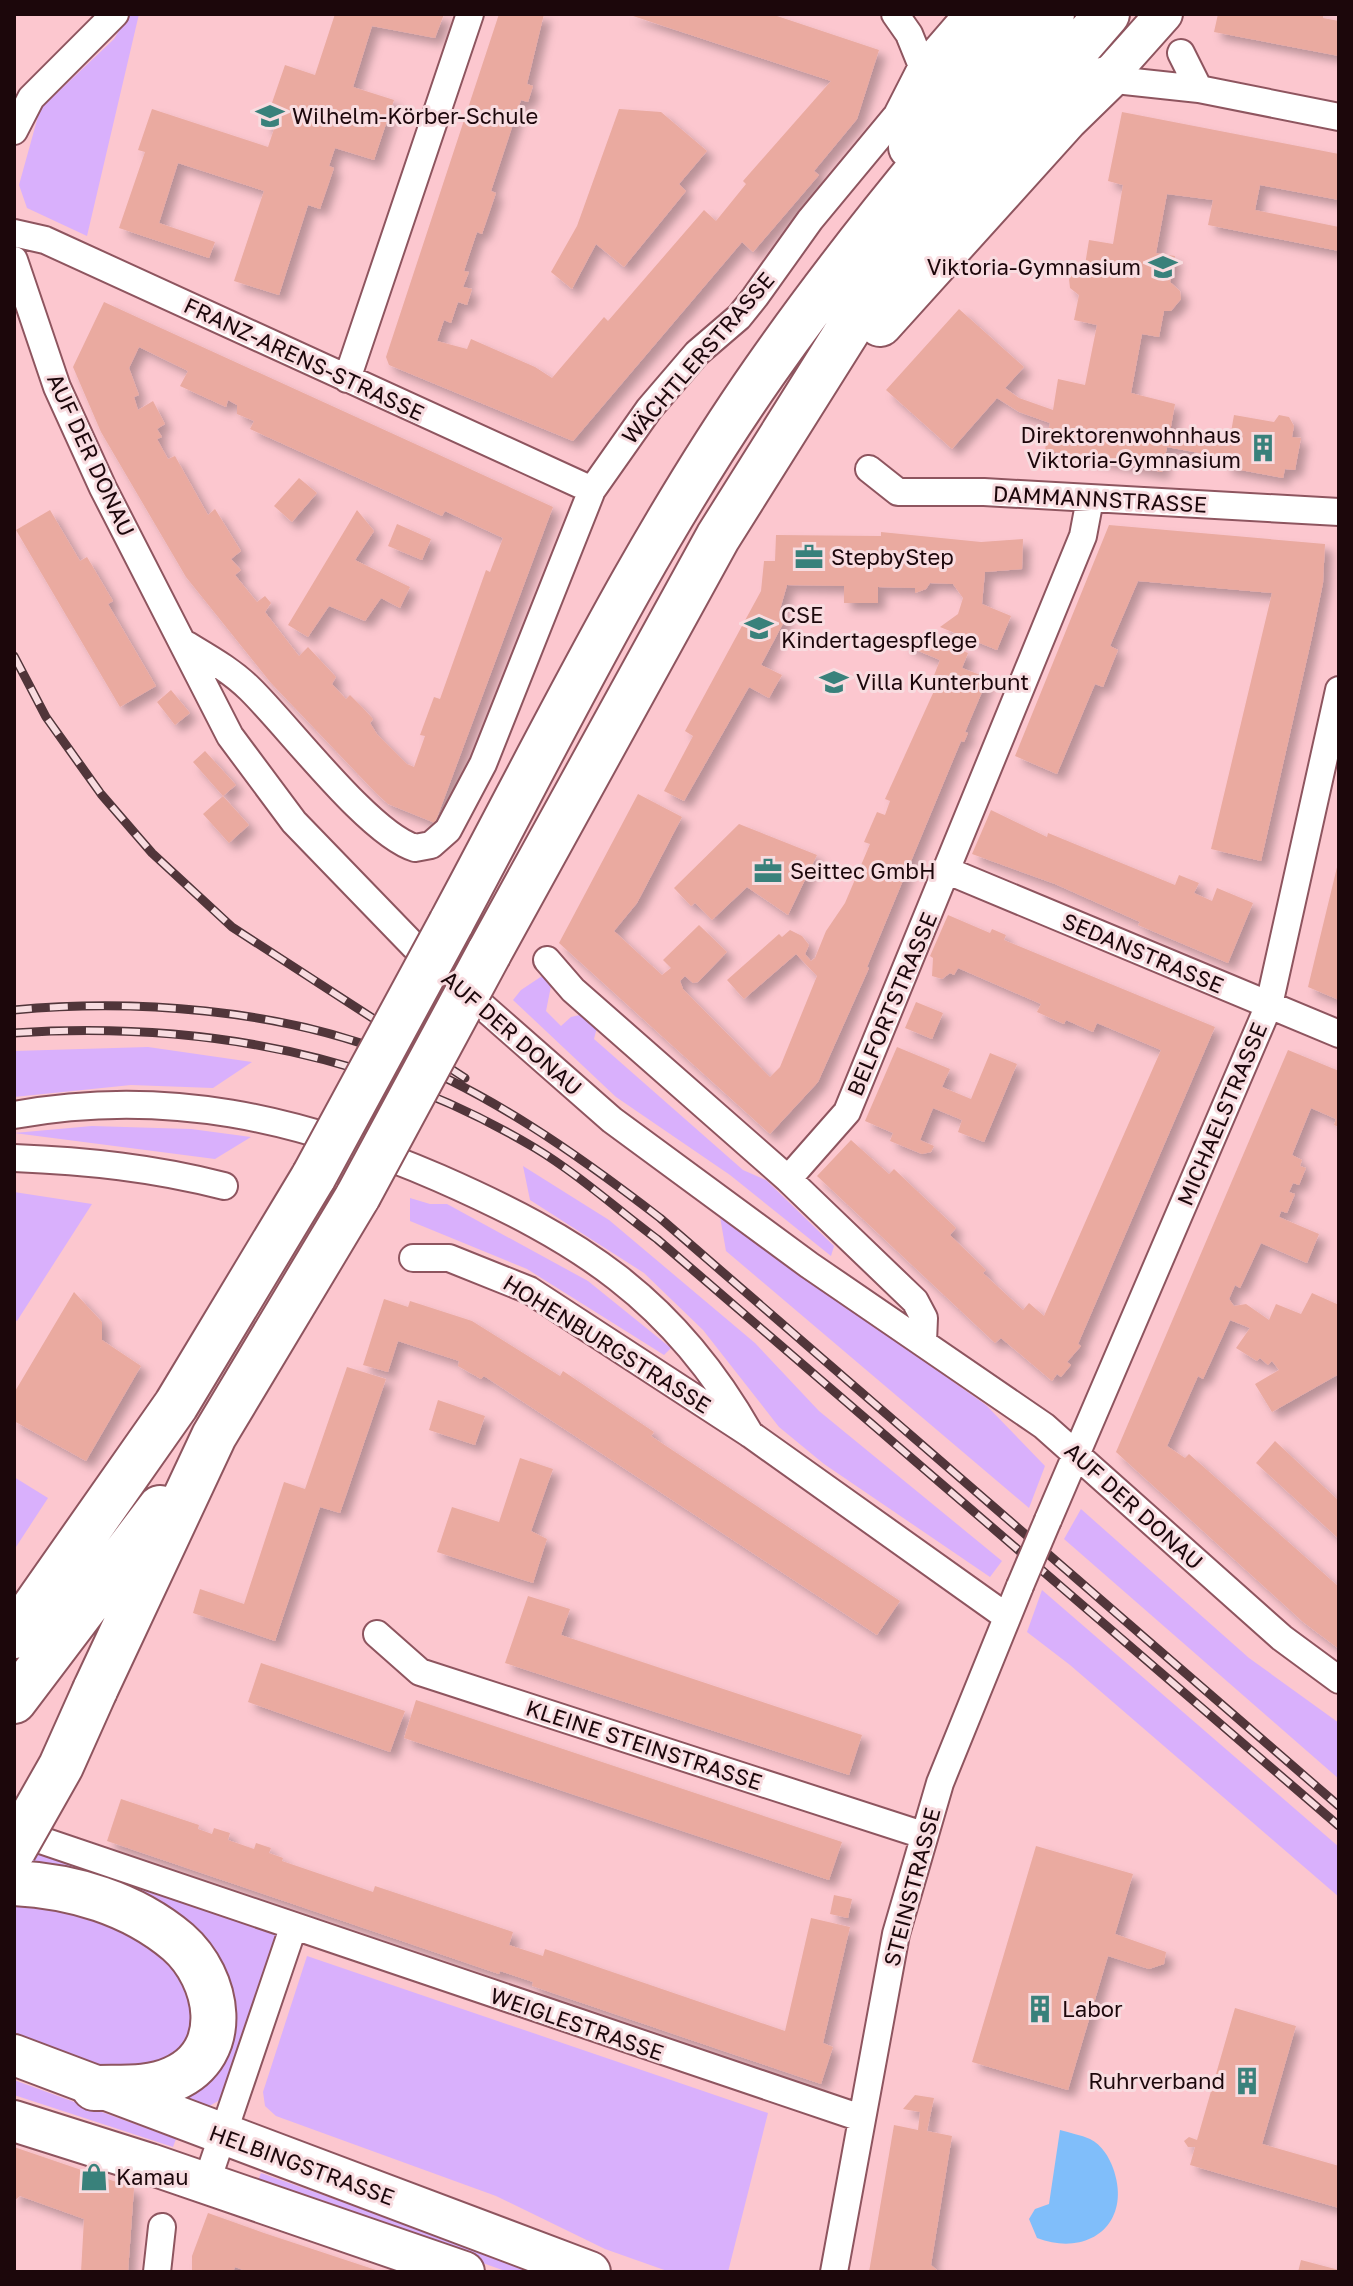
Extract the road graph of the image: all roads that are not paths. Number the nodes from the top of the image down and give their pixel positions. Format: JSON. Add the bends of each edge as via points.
{"nodes":[{"id":1,"x":115,"y":14,"type":"edge"},
{"id":2,"x":470,"y":14,"type":"edge"},
{"id":3,"x":895,"y":14,"type":"edge"},
{"id":4,"x":967,"y":14,"type":"edge"},
{"id":5,"x":1001,"y":14,"type":"edge"},
{"id":6,"x":1052,"y":14,"type":"edge"},
{"id":7,"x":1107,"y":14,"type":"edge"},
{"id":8,"x":1164,"y":14,"type":"edge"},
{"id":9,"x":1181,"y":53,"type":"dead end"},
{"id":10,"x":922,"y":66,"type":"junction"},
{"id":11,"x":1106,"y":79,"type":"junction"},
{"id":12,"x":1199,"y":89,"type":"junction"},
{"id":13,"x":1339,"y":117,"type":"edge"},
{"id":14,"x":14,"y":131,"type":"edge"},
{"id":15,"x":14,"y":233,"type":"edge"},
{"id":16,"x":853,"y":251,"type":"junction"},
{"id":17,"x":14,"y":260,"type":"edge"},
{"id":18,"x":347,"y":379,"type":"junction"},
{"id":19,"x":816,"y":382,"type":"junction"},
{"id":20,"x":869,"y":469,"type":"dead end"},
{"id":21,"x":592,"y":490,"type":"junction"},
{"id":22,"x":1090,"y":499,"type":"junction"},
{"id":23,"x":1339,"y":512,"type":"edge"},
{"id":24,"x":184,"y":643,"type":"junction"},
{"id":25,"x":1339,"y":690,"type":"edge"},
{"id":26,"x":948,"y":871,"type":"junction"},
{"id":27,"x":547,"y":960,"type":"dead end"},
{"id":28,"x":1269,"y":1005,"type":"junction"},
{"id":29,"x":1339,"y":1034,"type":"edge"},
{"id":30,"x":14,"y":1115,"type":"edge"},
{"id":31,"x":14,"y":1158,"type":"edge"},
{"id":32,"x":788,"y":1179,"type":"junction"},
{"id":33,"x":224,"y":1186,"type":"dead end"},
{"id":34,"x":413,"y":1258,"type":"dead end"},
{"id":35,"x":923,"y":1342,"type":"junction"},
{"id":36,"x":750,"y":1434,"type":"junction"},
{"id":37,"x":214,"y":1436,"type":"junction"},
{"id":38,"x":1076,"y":1453,"type":"junction"},
{"id":39,"x":1048,"y":1520,"type":"joint"},
{"id":40,"x":1007,"y":1617,"type":"junction"},
{"id":41,"x":377,"y":1634,"type":"dead end"},
{"id":42,"x":19,"y":1655,"type":"edge"},
{"id":43,"x":1339,"y":1680,"type":"edge"},
{"id":44,"x":14,"y":1831,"type":"edge"},
{"id":45,"x":923,"y":1835,"type":"junction"},
{"id":46,"x":14,"y":1849,"type":"edge"},
{"id":47,"x":14,"y":1883,"type":"edge"},
{"id":48,"x":293,"y":1928,"type":"junction"},
{"id":49,"x":14,"y":2055,"type":"edge"},
{"id":50,"x":94,"y":2088,"type":"junction"},
{"id":51,"x":861,"y":2118,"type":"junction"},
{"id":52,"x":14,"y":2121,"type":"edge"},
{"id":53,"x":222,"y":2135,"type":"junction"},
{"id":54,"x":206,"y":2184,"type":"junction"},
{"id":55,"x":162,"y":2227,"type":"dead end"},
{"id":56,"x":157,"y":2272,"type":"edge"},
{"id":57,"x":464,"y":2272,"type":"edge"},
{"id":58,"x":590,"y":2272,"type":"edge"},
{"id":59,"x":834,"y":2272,"type":"edge"}],
"edges":[{"from":1,"to":14,"type":"street","via":[[31,98]]},
{"from":2,"to":18,"type":"street"},
{"from":3,"to":10,"type":"street"},
{"from":4,"to":10,"type":"street","name":"WÄCHTLERSTRASSE"},
{"from":5,"to":16,"type":"highway","via":[[960,60]]},
{"from":6,"to":16,"type":"highway"},
{"from":7,"to":19,"type":"highway","via":[[936,212],[860,311]]},
{"from":8,"to":11,"type":"main road"},
{"from":9,"to":12,"type":"street"},
{"from":10,"to":21,"type":"street","name":"WÄCHTLERSTRASSE","via":[[897,115],[739,317],[697,353],[649,409]]},
{"from":11,"to":12,"type":"street"},
{"from":11,"to":19,"type":"highway","via":[[899,307]]},
{"from":12,"to":13,"type":"street"},
{"from":15,"to":18,"type":"street","name":"FRANZ-ARENS-STRASSE","via":[[56,245]]},
{"from":16,"to":42,"type":"highway","bridge":true,"via":[[763,373],[644,564],[314,1176]]},
{"from":17,"to":24,"type":"street","name":"AUF DER DONAU","via":[[57,387]]},
{"from":18,"to":21,"type":"street","name":"FRANZ-ARENS-STRASSE"},
{"from":19,"to":37,"type":"highway","bridge":true,"via":[[710,551],[358,1196]]},
{"from":20,"to":22,"type":"street","name":"DAMMANNSTRASSE","via":[[898,492]]},
{"from":21,"to":24,"type":"street","name":"WÄCHTLERSTRASSE","via":[[483,764],[448,830],[431,845],[404,845],[373,820],[251,689]]},
{"from":22,"to":23,"type":"street","name":"DAMMANNSTRASSE"},
{"from":22,"to":26,"type":"street","name":"BELFORTSTRASSE","via":[[1083,536]]},
{"from":24,"to":35,"type":"street","name":"AUF DER DONAU","via":[[230,736],[294,822],[414,946],[612,1120]]},
{"from":25,"to":28,"type":"street","name":"MICHAELSTRASSE"},
{"from":26,"to":28,"type":"street","name":"SEDANSTRASSE"},
{"from":26,"to":32,"type":"street","name":"BELFORTSTRASSE","via":[[847,1112]]},
{"from":27,"to":32,"type":"street","via":[[573,990]]},
{"from":28,"to":29,"type":"street","name":"SEDANSTRASSE"},
{"from":28,"to":38,"type":"street","name":"MICHAELSTRASSE"},
{"from":30,"to":36,"type":"street","name":"HOHENBURGSTRASSE","via":[[137,1104],[210,1107],[307,1128],[410,1166],[539,1225],[619,1276],[708,1366]]},
{"from":31,"to":33,"type":"street","via":[[163,1170]]},
{"from":32,"to":35,"type":"street","via":[[915,1301],[924,1318]]},
{"from":34,"to":36,"type":"street","name":"HOHENBURGSTRASSE","via":[[449,1258],[529,1290]]},
{"from":35,"to":38,"type":"street","name":"AUF DER DONAU"},
{"from":36,"to":40,"type":"street","name":"HOHENBURGSTRASSE"},
{"from":37,"to":42,"type":"highway"},
{"from":37,"to":46,"type":"highway","bridge":true,"via":[[61,1766]]},
{"from":38,"to":39,"type":"street","name":"MICHAELSTRASSE"},
{"from":38,"to":43,"type":"street","name":"AUF DER DONAU","via":[[1282,1638]]},
{"from":39,"to":40,"type":"street","name":"STEINSTRASSE","bridge":true},
{"from":40,"to":45,"type":"street","name":"STEINSTRASSE"},
{"from":41,"to":45,"type":"street","name":"KLEINE STEINSTRASSE","via":[[420,1672]]},
{"from":44,"to":48,"type":"street","name":"WEIGLESTRASSE"},
{"from":45,"to":51,"type":"street","name":"STEINSTRASSE","via":[[896,1934]]},
{"from":47,"to":50,"type":"highway","via":[[64,1888],[122,1908],[176,1941],[208,1981],[215,2011],[211,2038],[188,2070],[147,2086]]},
{"from":48,"to":51,"type":"street","name":"WEIGLESTRASSE"},
{"from":48,"to":53,"type":"street"},
{"from":49,"to":50,"type":"main road","name":"HELBINGSTRASSE"},
{"from":50,"to":53,"type":"main road","name":"HELBINGSTRASSE"},
{"from":51,"to":59,"type":"street","name":"STEINSTRASSE"},
{"from":52,"to":54,"type":"main road"},
{"from":53,"to":54,"type":"street"},
{"from":53,"to":58,"type":"main road","name":"HELBINGSTRASSE"},
{"from":54,"to":57,"type":"main road"},
{"from":55,"to":56,"type":"street"}]}
